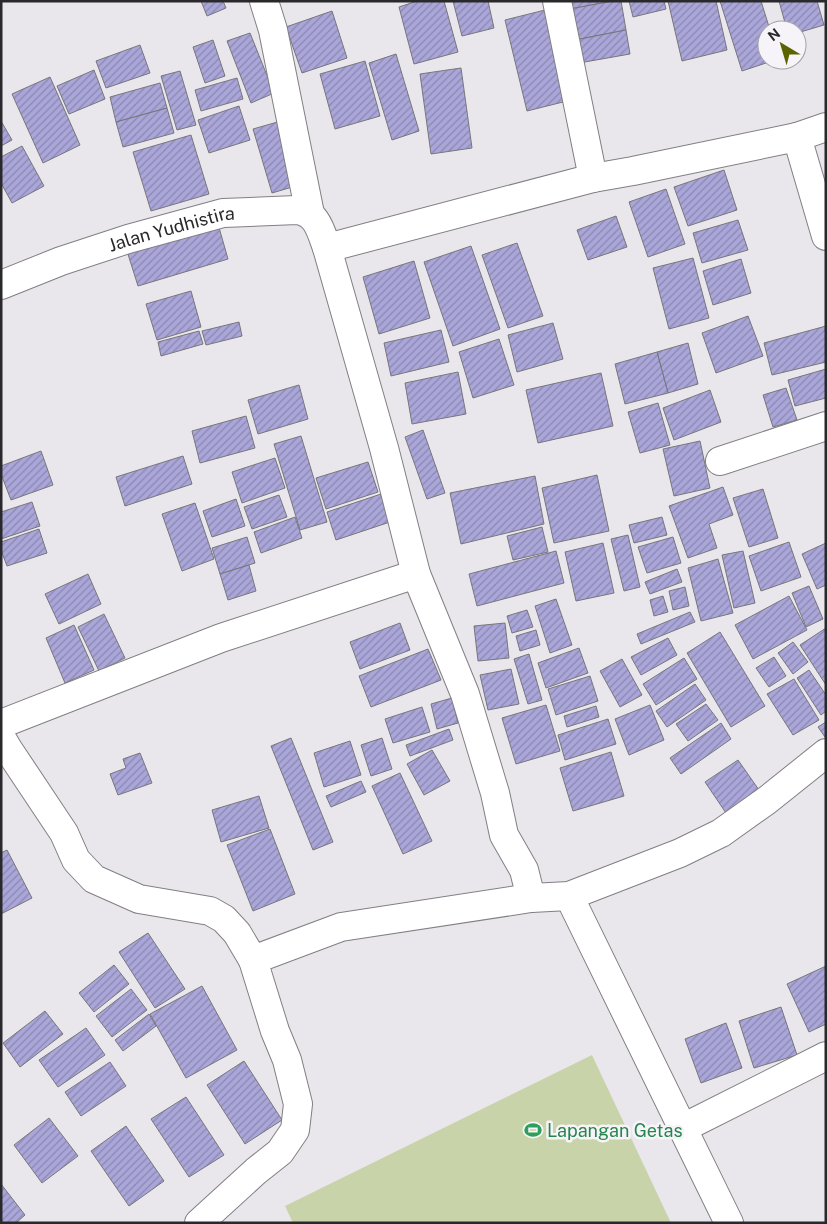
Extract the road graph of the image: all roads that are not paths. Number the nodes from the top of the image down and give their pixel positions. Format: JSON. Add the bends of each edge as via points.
{"nodes":[{"id":1,"x":264,"y":1,"type":"edge"},
{"id":2,"x":557,"y":1,"type":"edge"},
{"id":3,"x":826,"y":127,"type":"edge"},
{"id":4,"x":797,"y":137,"type":"junction"},
{"id":5,"x":593,"y":178,"type":"junction"},
{"id":6,"x":310,"y":214,"type":"junction"},
{"id":7,"x":826,"y":236,"type":"edge"},
{"id":8,"x":327,"y":248,"type":"junction"},
{"id":9,"x":1,"y":285,"type":"edge"},
{"id":10,"x":826,"y":426,"type":"edge"},
{"id":11,"x":720,"y":461,"type":"dead end"},
{"id":12,"x":416,"y":574,"type":"junction"},
{"id":13,"x":3,"y":741,"type":"edge"},
{"id":14,"x":826,"y":753,"type":"edge"},
{"id":15,"x":569,"y":896,"type":"junction"},
{"id":16,"x":531,"y":898,"type":"junction"},
{"id":17,"x":253,"y":960,"type":"junction"},
{"id":18,"x":826,"y":1056,"type":"edge"},
{"id":19,"x":683,"y":1128,"type":"junction"},
{"id":20,"x":199,"y":1223,"type":"edge"},
{"id":21,"x":729,"y":1223,"type":"edge"}],
"edges":[{"from":1,"to":6,"type":"street","via":[[273,30]]},
{"from":2,"to":5,"type":"street"},
{"from":3,"to":4,"type":"street"},
{"from":4,"to":5,"type":"street"},
{"from":4,"to":7,"type":"street"},
{"from":5,"to":8,"type":"street"},
{"from":6,"to":8,"type":"street","via":[[316,220]]},
{"from":6,"to":9,"type":"street","name":"Jalan Yudhistira","via":[[303,210],[223,213],[128,239]]},
{"from":8,"to":12,"type":"street"},
{"from":10,"to":11,"type":"street"},
{"from":12,"to":13,"type":"street","via":[[221,638]]},
{"from":12,"to":16,"type":"street","via":[[465,694],[495,793],[504,835],[524,870]]},
{"from":13,"to":17,"type":"street","via":[[64,833],[76,860],[94,880],[139,898],[210,911],[224,919],[237,933]]},
{"from":14,"to":15,"type":"street","via":[[721,832],[680,853]]},
{"from":15,"to":16,"type":"street"},
{"from":15,"to":19,"type":"street"},
{"from":16,"to":17,"type":"street","via":[[341,927]]},
{"from":17,"to":20,"type":"street","via":[[287,1060],[298,1104],[295,1130],[280,1152]]},
{"from":18,"to":19,"type":"street"},
{"from":19,"to":21,"type":"street"}]}
